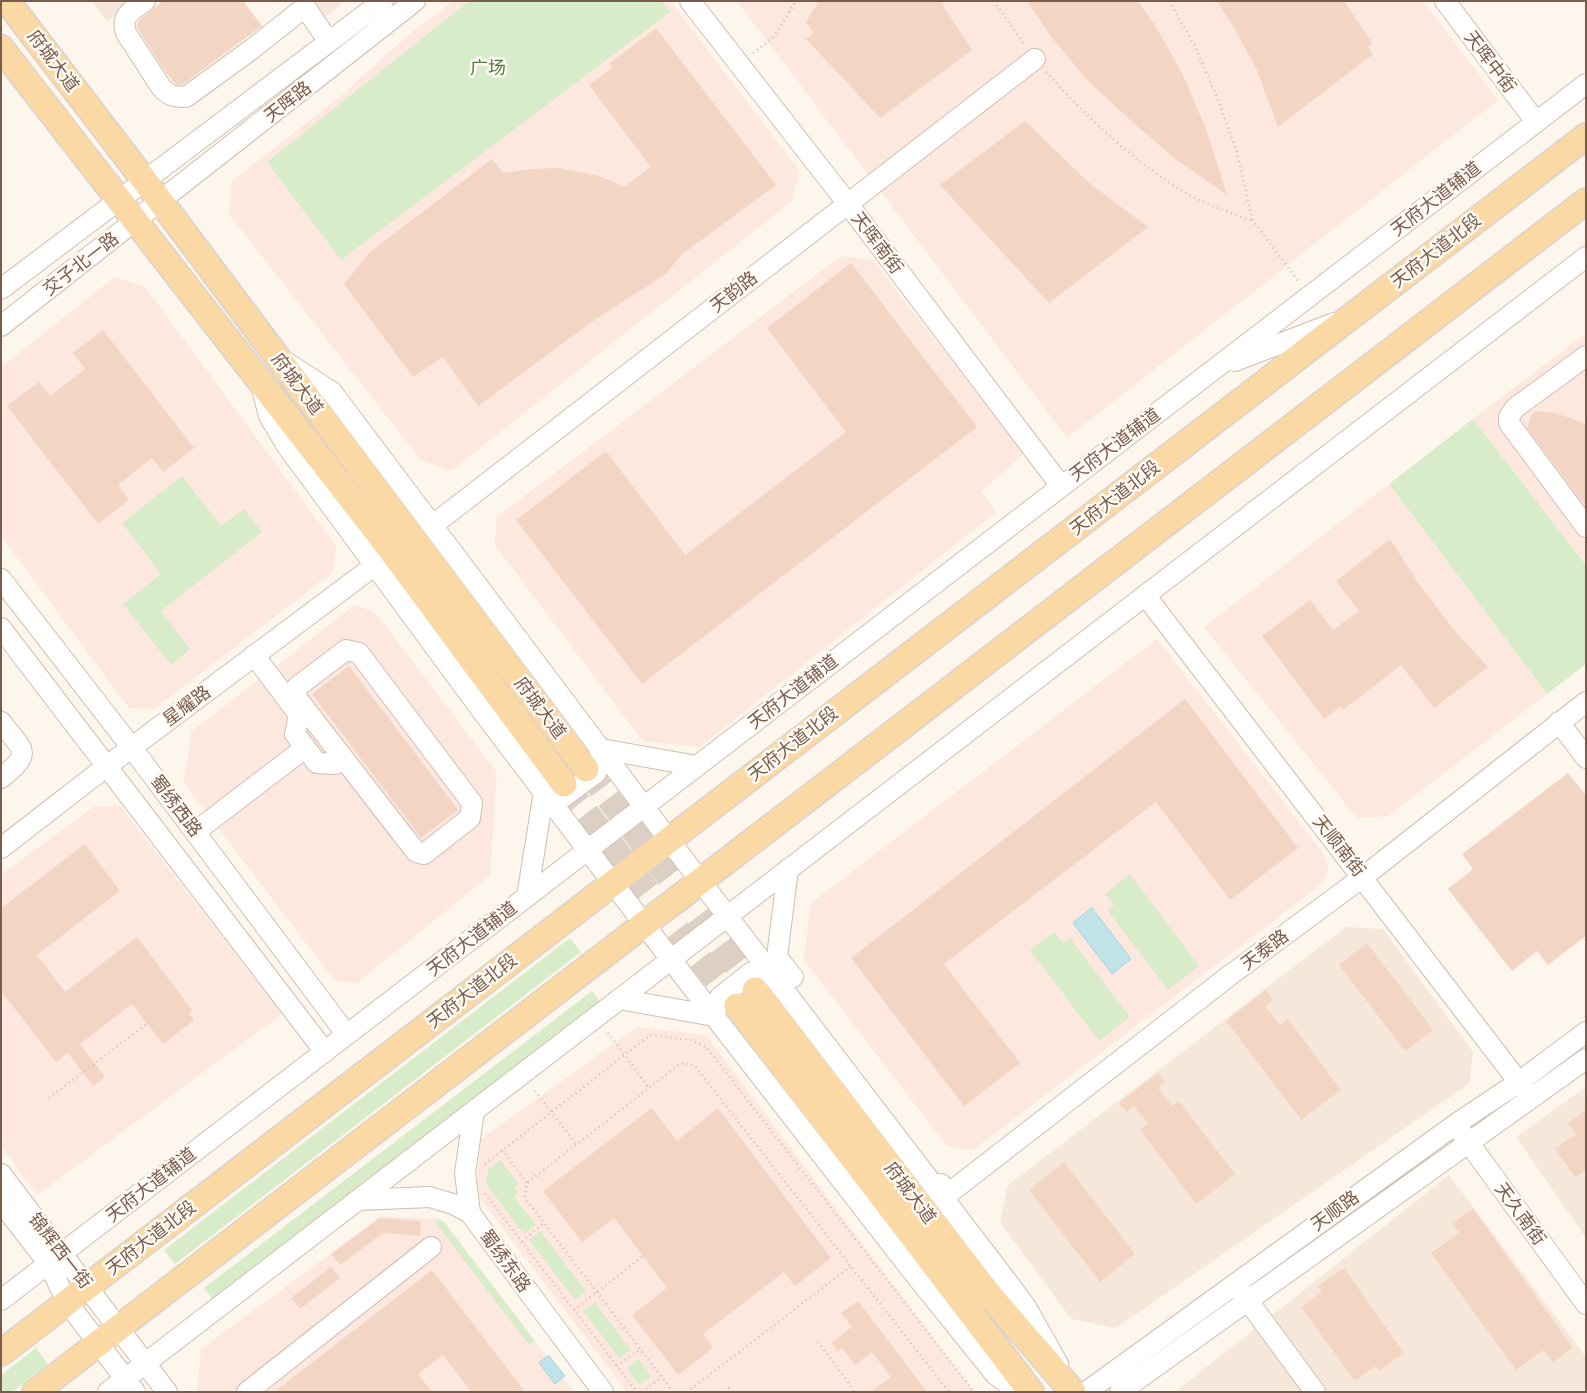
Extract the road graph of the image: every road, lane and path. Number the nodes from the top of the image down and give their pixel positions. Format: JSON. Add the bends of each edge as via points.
{"nodes":[{"id":1,"x":7,"y":1,"type":"edge"},
{"id":2,"x":145,"y":1,"type":"edge"},
{"id":3,"x":384,"y":1,"type":"edge"},
{"id":4,"x":416,"y":1,"type":"edge"},
{"id":5,"x":690,"y":1,"type":"edge"},
{"id":6,"x":796,"y":1,"type":"edge"},
{"id":7,"x":994,"y":1,"type":"edge"},
{"id":8,"x":1169,"y":1,"type":"edge"},
{"id":9,"x":1445,"y":1,"type":"edge"},
{"id":10,"x":329,"y":42,"type":"junction"},
{"id":11,"x":1,"y":48,"type":"edge"},
{"id":12,"x":1035,"y":60,"type":"junction"},
{"id":13,"x":738,"y":64,"type":"junction"},
{"id":14,"x":1586,"y":84,"type":"edge"},
{"id":15,"x":1536,"y":122,"type":"junction"},
{"id":16,"x":1586,"y":136,"type":"edge"},
{"id":17,"x":144,"y":181,"type":"junction"},
{"id":18,"x":119,"y":200,"type":"junction"},
{"id":19,"x":1586,"y":201,"type":"edge"},
{"id":20,"x":160,"y":202,"type":"junction"},
{"id":21,"x":848,"y":204,"type":"junction"},
{"id":22,"x":136,"y":221,"type":"junction"},
{"id":23,"x":1253,"y":221,"type":"junction"},
{"id":24,"x":1586,"y":257,"type":"edge"},
{"id":25,"x":1,"y":289,"type":"edge"},
{"id":26,"x":1310,"y":296,"type":"junction"},
{"id":27,"x":1350,"y":317,"type":"junction"},
{"id":28,"x":1,"y":326,"type":"edge"},
{"id":29,"x":276,"y":356,"type":"junction"},
{"id":30,"x":1586,"y":356,"type":"edge"},
{"id":31,"x":1214,"y":369,"type":"junction"},
{"id":32,"x":260,"y":383,"type":"junction"},
{"id":33,"x":1061,"y":486,"type":"junction"},
{"id":34,"x":434,"y":525,"type":"junction"},
{"id":35,"x":1586,"y":527,"type":"edge"},
{"id":36,"x":374,"y":566,"type":"junction"},
{"id":37,"x":1,"y":579,"type":"edge"},
{"id":38,"x":1145,"y":595,"type":"junction"},
{"id":39,"x":1,"y":628,"type":"edge"},
{"id":40,"x":254,"y":656,"type":"junction"},
{"id":41,"x":293,"y":700,"type":"junction"},
{"id":42,"x":1586,"y":702,"type":"edge"},
{"id":43,"x":1,"y":722,"type":"edge"},
{"id":44,"x":1559,"y":722,"type":"junction"},
{"id":45,"x":132,"y":748,"type":"junction"},
{"id":46,"x":305,"y":748,"type":"junction"},
{"id":47,"x":601,"y":749,"type":"junction"},
{"id":48,"x":343,"y":758,"type":"junction"},
{"id":49,"x":1586,"y":758,"type":"edge"},
{"id":50,"x":107,"y":766,"type":"junction"},
{"id":51,"x":697,"y":766,"type":"junction"},
{"id":52,"x":586,"y":769,"type":"tunnel mouth"},
{"id":53,"x":1,"y":778,"type":"edge"},
{"id":54,"x":554,"y":788,"type":"junction"},
{"id":55,"x":644,"y":806,"type":"junction"},
{"id":56,"x":195,"y":832,"type":"junction"},
{"id":57,"x":669,"y":840,"type":"junction"},
{"id":58,"x":1,"y":848,"type":"edge"},
{"id":59,"x":588,"y":850,"type":"junction"},
{"id":60,"x":788,"y":869,"type":"junction"},
{"id":61,"x":1363,"y":877,"type":"junction"},
{"id":62,"x":700,"y":881,"type":"junction"},
{"id":63,"x":614,"y":882,"type":"junction"},
{"id":64,"x":526,"y":897,"type":"junction"},
{"id":65,"x":728,"y":916,"type":"junction"},
{"id":66,"x":644,"y":924,"type":"junction"},
{"id":67,"x":671,"y":959,"type":"junction"},
{"id":68,"x":776,"y":978,"type":"junction"},
{"id":69,"x":755,"y":990,"type":"tunnel mouth"},
{"id":70,"x":619,"y":999,"type":"junction"},
{"id":71,"x":726,"y":1011,"type":"junction"},
{"id":72,"x":147,"y":1024,"type":"dead end"},
{"id":73,"x":1586,"y":1032,"type":"edge"},
{"id":74,"x":608,"y":1033,"type":"dead end"},
{"id":75,"x":347,"y":1035,"type":"junction"},
{"id":76,"x":325,"y":1052,"type":"junction"},
{"id":77,"x":625,"y":1055,"type":"junction"},
{"id":78,"x":1586,"y":1059,"type":"edge"},
{"id":79,"x":1519,"y":1082,"type":"junction"},
{"id":80,"x":649,"y":1088,"type":"junction"},
{"id":81,"x":535,"y":1091,"type":"dead end"},
{"id":82,"x":49,"y":1098,"type":"dead end"},
{"id":83,"x":1531,"y":1098,"type":"junction"},
{"id":84,"x":474,"y":1110,"type":"junction"},
{"id":85,"x":551,"y":1112,"type":"junction"},
{"id":86,"x":1456,"y":1124,"type":"junction"},
{"id":87,"x":1468,"y":1142,"type":"junction"},
{"id":88,"x":576,"y":1144,"type":"junction"},
{"id":89,"x":502,"y":1150,"type":"junction"},
{"id":90,"x":484,"y":1157,"type":"dead end"},
{"id":91,"x":1,"y":1174,"type":"edge"},
{"id":92,"x":527,"y":1182,"type":"junction"},
{"id":93,"x":481,"y":1188,"type":"dead end"},
{"id":94,"x":944,"y":1196,"type":"junction"},
{"id":95,"x":358,"y":1200,"type":"junction"},
{"id":96,"x":1,"y":1202,"type":"edge"},
{"id":97,"x":470,"y":1213,"type":"junction"},
{"id":98,"x":544,"y":1223,"type":"junction"},
{"id":99,"x":522,"y":1241,"type":"junction"},
{"id":100,"x":431,"y":1248,"type":"dead end"},
{"id":101,"x":643,"y":1256,"type":"dead end"},
{"id":102,"x":56,"y":1259,"type":"junction"},
{"id":103,"x":850,"y":1266,"type":"junction"},
{"id":104,"x":1580,"y":1282,"type":"edge"},
{"id":105,"x":88,"y":1286,"type":"junction"},
{"id":106,"x":597,"y":1292,"type":"junction"},
{"id":107,"x":1241,"y":1292,"type":"junction"},
{"id":108,"x":1,"y":1300,"type":"edge"},
{"id":109,"x":67,"y":1302,"type":"junction"},
{"id":110,"x":1586,"y":1304,"type":"edge"},
{"id":111,"x":574,"y":1310,"type":"junction"},
{"id":112,"x":119,"y":1328,"type":"junction"},
{"id":113,"x":818,"y":1342,"type":"dead end"},
{"id":114,"x":98,"y":1343,"type":"junction"},
{"id":115,"x":640,"y":1349,"type":"junction"},
{"id":116,"x":1,"y":1353,"type":"edge"},
{"id":117,"x":145,"y":1363,"type":"junction"},
{"id":118,"x":617,"y":1366,"type":"junction"},
{"id":119,"x":662,"y":1377,"type":"junction"},
{"id":120,"x":130,"y":1385,"type":"edge"},
{"id":121,"x":35,"y":1392,"type":"edge"},
{"id":122,"x":108,"y":1392,"type":"edge"},
{"id":123,"x":167,"y":1392,"type":"edge"},
{"id":124,"x":247,"y":1392,"type":"edge"},
{"id":125,"x":603,"y":1392,"type":"edge"},
{"id":126,"x":637,"y":1392,"type":"edge"},
{"id":127,"x":642,"y":1392,"type":"edge"},
{"id":128,"x":673,"y":1392,"type":"edge"},
{"id":129,"x":687,"y":1392,"type":"edge"},
{"id":130,"x":725,"y":1392,"type":"edge"},
{"id":131,"x":732,"y":1392,"type":"edge"},
{"id":132,"x":854,"y":1392,"type":"edge"},
{"id":133,"x":949,"y":1392,"type":"edge"},
{"id":134,"x":974,"y":1392,"type":"edge"},
{"id":135,"x":1018,"y":1392,"type":"edge"},
{"id":136,"x":1031,"y":1392,"type":"edge"},
{"id":137,"x":1073,"y":1392,"type":"edge"},
{"id":138,"x":1086,"y":1392,"type":"edge"},
{"id":139,"x":1120,"y":1392,"type":"edge"},
{"id":140,"x":1315,"y":1392,"type":"edge"}],
"edges":[{"from":1,"to":17,"type":"main road","name":"府城大道"},
{"from":2,"to":10,"type":"street","via":[[124,19],[126,33],[161,87],[176,97],[186,97],[248,44],[305,7]]},
{"from":3,"to":10,"type":"street","name":"天晖路"},
{"from":4,"to":20,"type":"street","name":"天晖路"},
{"from":5,"to":13,"type":"street","name":"天晖南街"},
{"from":6,"to":13,"type":"path","via":[[774,37]]},
{"from":7,"to":12,"type":"path"},
{"from":8,"to":23,"type":"path","via":[[1194,44],[1219,102],[1236,150]]},
{"from":9,"to":15,"type":"street","name":"天晖中街"},
{"from":10,"to":17,"type":"street","name":"天晖路"},
{"from":11,"to":18,"type":"main road","name":"府城大道"},
{"from":12,"to":21,"type":"street","name":"天韵路"},
{"from":12,"to":23,"type":"path","via":[[1106,134],[1143,163],[1180,190]]},
{"from":13,"to":21,"type":"street","name":"天晖南街"},
{"from":14,"to":15,"type":"street","name":"天府大道辅道"},
{"from":15,"to":26,"type":"street","name":"天府大道辅道"},
{"from":16,"to":27,"type":"main road","name":"天府大道北段"},
{"from":17,"to":18,"type":"street","name":"交子北一路"},
{"from":17,"to":20,"type":"main road","name":"府城大道"},
{"from":18,"to":22,"type":"main road","name":"府城大道"},
{"from":18,"to":25,"type":"street","name":"交子北一路"},
{"from":19,"to":62,"type":"main road"},
{"from":20,"to":22,"type":"street","name":"交子北一路"},
{"from":20,"to":29,"type":"main road","name":"府城大道"},
{"from":21,"to":33,"type":"street","name":"天晖南街"},
{"from":21,"to":34,"type":"street","name":"天韵路"},
{"from":22,"to":28,"type":"street","name":"交子北一路"},
{"from":22,"to":32,"type":"main road","name":"府城大道"},
{"from":23,"to":26,"type":"path"},
{"from":24,"to":38,"type":"street"},
{"from":26,"to":31,"type":"street","name":"天府大道辅道"},
{"from":27,"to":31,"type":"street"},
{"from":27,"to":57,"type":"main road","name":"天府大道北段"},
{"from":29,"to":34,"type":"street","via":[[332,392]]},
{"from":29,"to":52,"type":"main road","name":"府城大道"},
{"from":30,"to":35,"type":"street","via":[[1515,408],[1509,417],[1510,423]]},
{"from":31,"to":33,"type":"street","name":"天府大道辅道"},
{"from":32,"to":36,"type":"street","via":[[269,416],[287,446]]},
{"from":32,"to":54,"type":"main road","name":"府城大道","via":[[388,546]]},
{"from":33,"to":51,"type":"street","name":"天府大道辅道"},
{"from":34,"to":47,"type":"street"},
{"from":36,"to":40,"type":"street","name":"星耀路"},
{"from":36,"to":54,"type":"street"},
{"from":37,"to":45,"type":"street","name":"蜀绣西路"},
{"from":38,"to":60,"type":"street"},
{"from":38,"to":61,"type":"street","name":"天顺南街"},
{"from":39,"to":50,"type":"street","name":"蜀绣西路"},
{"from":40,"to":41,"type":"street"},
{"from":40,"to":45,"type":"street","name":"星耀路"},
{"from":41,"to":46,"type":"street","via":[[299,716],[295,734]]},
{"from":41,"to":48,"type":"street"},
{"from":41,"to":48,"type":"street","via":[[297,687],[346,650],[359,653],[472,803],[470,818],[424,854],[416,852]]},
{"from":42,"to":44,"type":"street","name":"天泰路"},
{"from":43,"to":53,"type":"street","via":[[22,749],[23,757]]},
{"from":44,"to":49,"type":"street"},
{"from":44,"to":61,"type":"street","name":"天泰路"},
{"from":45,"to":50,"type":"street","name":"星耀路"},
{"from":45,"to":56,"type":"street","name":"蜀绣西路"},
{"from":46,"to":48,"type":"street","via":[[317,762],[335,764]]},
{"from":46,"to":56,"type":"street"},
{"from":47,"to":51,"type":"street"},
{"from":47,"to":54,"type":"street","via":[[596,772],[589,778],[562,798]]},
{"from":47,"to":55,"type":"street"},
{"from":50,"to":58,"type":"street","name":"星耀路"},
{"from":50,"to":76,"type":"street","name":"蜀绣西路"},
{"from":51,"to":55,"type":"street","name":"天府大道辅道"},
{"from":54,"to":59,"type":"street"},
{"from":54,"to":64,"type":"street"},
{"from":55,"to":57,"type":"street"},
{"from":55,"to":59,"type":"street","name":"天府大道辅道"},
{"from":56,"to":75,"type":"street","name":"蜀绣西路"},
{"from":57,"to":62,"type":"street"},
{"from":57,"to":63,"type":"main road","name":"天府大道北段"},
{"from":59,"to":63,"type":"street"},
{"from":59,"to":64,"type":"street","name":"天府大道辅道"},
{"from":60,"to":65,"type":"street"},
{"from":60,"to":94,"type":"street","via":[[777,957],[938,1167]]},
{"from":61,"to":79,"type":"street","name":"天顺南街"},
{"from":61,"to":94,"type":"street","name":"天泰路"},
{"from":62,"to":65,"type":"street"},
{"from":62,"to":66,"type":"main road"},
{"from":63,"to":66,"type":"street"},
{"from":63,"to":105,"type":"main road","name":"天府大道北段"},
{"from":64,"to":75,"type":"street","name":"天府大道辅道"},
{"from":65,"to":67,"type":"street"},
{"from":65,"to":68,"type":"street"},
{"from":66,"to":67,"type":"street"},
{"from":66,"to":112,"type":"main road"},
{"from":67,"to":70,"type":"street"},
{"from":67,"to":71,"type":"street"},
{"from":68,"to":71,"type":"street","via":[[764,972],[752,972],[720,997]]},
{"from":68,"to":94,"type":"street"},
{"from":69,"to":137,"type":"main road","name":"府城大道","via":[[986,1291]]},
{"from":70,"to":71,"type":"street"},
{"from":70,"to":84,"type":"street"},
{"from":71,"to":135,"type":"street","via":[[901,1256],[994,1374]]},
{"from":71,"to":136,"type":"main road","name":"府城大道"},
{"from":72,"to":82,"type":"path"},
{"from":73,"to":79,"type":"street","name":"天顺路"},
{"from":74,"to":77,"type":"path"},
{"from":75,"to":76,"type":"street","name":"天府大道辅道"},
{"from":76,"to":102,"type":"street","name":"天府大道辅道"},
{"from":77,"to":80,"type":"path"},
{"from":77,"to":85,"type":"path"},
{"from":77,"to":134,"type":"path","via":[[650,1035],[691,1040],[707,1048]]},
{"from":78,"to":83,"type":"street","name":"天顺路"},
{"from":79,"to":83,"type":"street","name":"天顺南街"},
{"from":79,"to":86,"type":"street","name":"天顺路"},
{"from":80,"to":88,"type":"path"},
{"from":80,"to":103,"type":"path","via":[[682,1063],[694,1065]]},
{"from":81,"to":85,"type":"path"},
{"from":83,"to":87,"type":"street","name":"天顺路"},
{"from":84,"to":95,"type":"street"},
{"from":84,"to":97,"type":"street","name":"蜀绣东路","via":[[465,1173]]},
{"from":85,"to":88,"type":"path"},
{"from":85,"to":89,"type":"path"},
{"from":86,"to":87,"type":"street","name":"天久南街"},
{"from":86,"to":107,"type":"street","name":"天顺路"},
{"from":87,"to":104,"type":"street","name":"天久南街"},
{"from":87,"to":107,"type":"street","name":"天顺路"},
{"from":88,"to":92,"type":"path"},
{"from":89,"to":90,"type":"path","via":[[483,1165]]},
{"from":89,"to":92,"type":"path"},
{"from":91,"to":102,"type":"street","name":"锦辉西一街"},
{"from":92,"to":98,"type":"path","via":[[525,1198]]},
{"from":93,"to":99,"type":"path"},
{"from":94,"to":137,"type":"street","via":[[1026,1307]]},
{"from":95,"to":97,"type":"street","via":[[430,1197]]},
{"from":95,"to":117,"type":"street"},
{"from":96,"to":102,"type":"street","name":"锦辉西一街"},
{"from":97,"to":125,"type":"street","name":"蜀绣东路"},
{"from":98,"to":99,"type":"path"},
{"from":98,"to":106,"type":"path"},
{"from":99,"to":111,"type":"path"},
{"from":100,"to":124,"type":"street"},
{"from":101,"to":106,"type":"path"},
{"from":102,"to":105,"type":"street","name":"锦辉西一街"},
{"from":102,"to":108,"type":"street","name":"天府大道辅道"},
{"from":102,"to":109,"type":"street","name":"锦辉西一街"},
{"from":103,"to":129,"type":"path"},
{"from":103,"to":133,"type":"path"},
{"from":104,"to":110,"type":"street","name":"天久南街"},
{"from":105,"to":109,"type":"main road","name":"天府大道北段"},
{"from":105,"to":112,"type":"street","name":"锦辉西一街"},
{"from":106,"to":111,"type":"path"},
{"from":106,"to":115,"type":"path"},
{"from":107,"to":138,"type":"street","name":"天顺路"},
{"from":107,"to":139,"type":"street","name":"天顺路"},
{"from":107,"to":140,"type":"street"},
{"from":109,"to":114,"type":"street","name":"锦辉西一街"},
{"from":109,"to":116,"type":"main road","name":"天府大道北段"},
{"from":111,"to":118,"type":"path"},
{"from":112,"to":114,"type":"main road"},
{"from":112,"to":117,"type":"street","name":"锦辉西一街"},
{"from":113,"to":132,"type":"path"},
{"from":114,"to":120,"type":"street","name":"锦辉西一街"},
{"from":114,"to":121,"type":"main road"},
{"from":115,"to":118,"type":"path"},
{"from":115,"to":119,"type":"path"},
{"from":117,"to":120,"type":"street"},
{"from":117,"to":123,"type":"street","name":"锦辉西一街"},
{"from":118,"to":126,"type":"path"},
{"from":119,"to":127,"type":"path"},
{"from":119,"to":128,"type":"path"},
{"from":120,"to":122,"type":"street"},
{"from":130,"to":131,"type":"path","via":[[729,1388]]}]}
